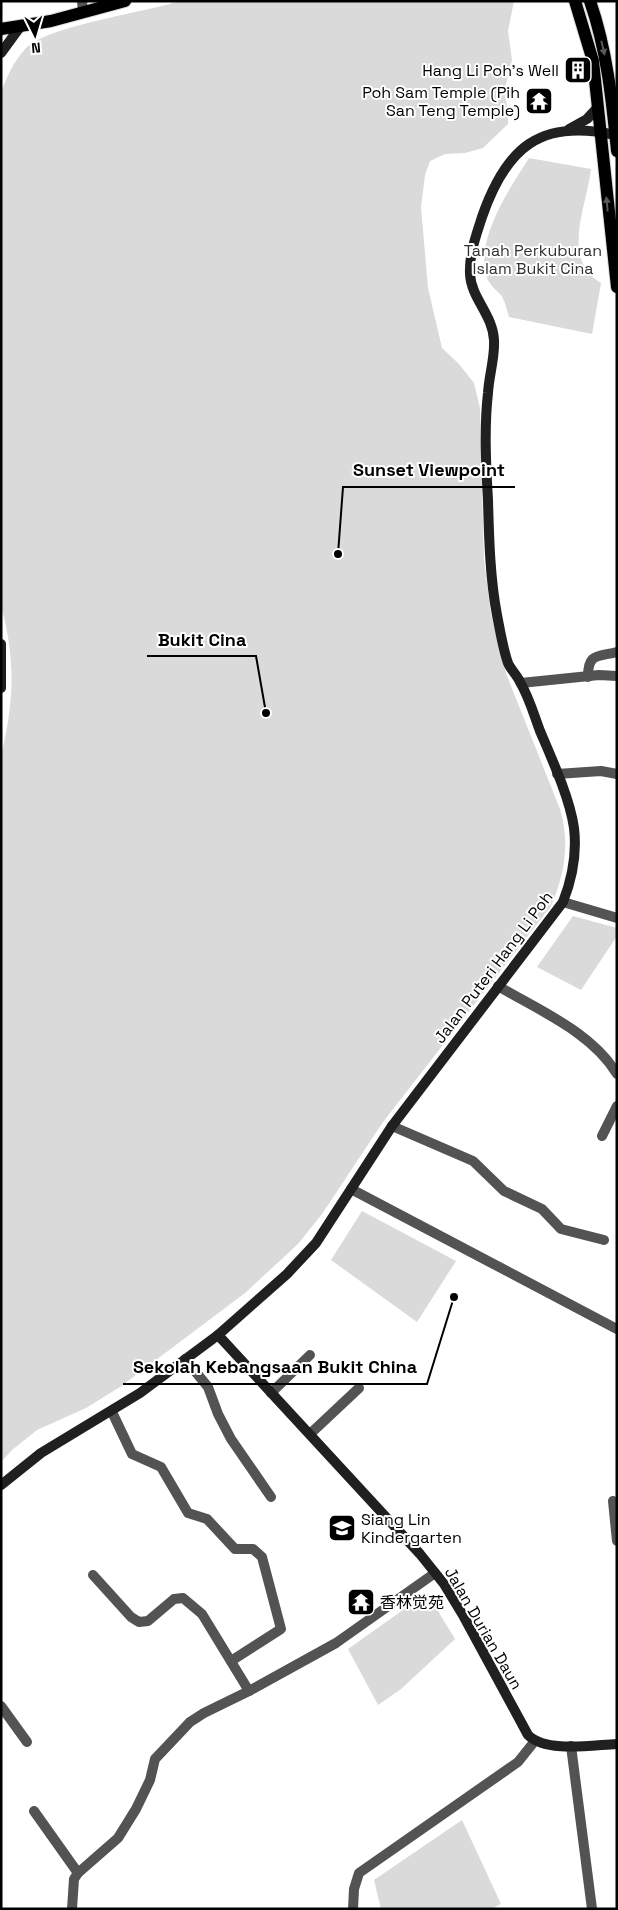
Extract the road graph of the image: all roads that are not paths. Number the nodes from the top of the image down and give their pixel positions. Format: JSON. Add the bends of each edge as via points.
{"nodes":[{"id":1,"x":125,"y":1,"type":"edge"},
{"id":2,"x":575,"y":1,"type":"edge"},
{"id":3,"x":590,"y":1,"type":"edge"},
{"id":4,"x":82,"y":7,"type":"edge"},
{"id":5,"x":20,"y":27,"type":"junction"},
{"id":6,"x":1,"y":29,"type":"edge"},
{"id":7,"x":1,"y":53,"type":"edge"},
{"id":8,"x":598,"y":107,"type":"junction"},
{"id":9,"x":568,"y":130,"type":"junction"},
{"id":10,"x":600,"y":131,"type":"junction"},
{"id":11,"x":616,"y":135,"type":"edge"},
{"id":12,"x":617,"y":150,"type":"edge"},
{"id":13,"x":617,"y":287,"type":"edge"},
{"id":14,"x":1,"y":644,"type":"edge"},
{"id":15,"x":617,"y":652,"type":"edge"},
{"id":16,"x":617,"y":676,"type":"edge"},
{"id":17,"x":588,"y":677,"type":"junction"},
{"id":18,"x":521,"y":683,"type":"junction"},
{"id":19,"x":1,"y":688,"type":"edge"},
{"id":20,"x":557,"y":774,"type":"junction"},
{"id":21,"x":617,"y":774,"type":"edge"},
{"id":22,"x":563,"y":902,"type":"junction"},
{"id":23,"x":617,"y":918,"type":"edge"},
{"id":24,"x":498,"y":986,"type":"junction"},
{"id":25,"x":617,"y":1074,"type":"edge"},
{"id":26,"x":617,"y":1106,"type":"edge"},
{"id":27,"x":392,"y":1126,"type":"junction"},
{"id":28,"x":602,"y":1136,"type":"dead end"},
{"id":29,"x":351,"y":1188,"type":"junction"},
{"id":30,"x":604,"y":1240,"type":"dead end"},
{"id":31,"x":617,"y":1329,"type":"edge"},
{"id":32,"x":218,"y":1335,"type":"junction"},
{"id":33,"x":310,"y":1355,"type":"dead end"},
{"id":34,"x":185,"y":1359,"type":"junction"},
{"id":35,"x":359,"y":1388,"type":"dead end"},
{"id":36,"x":272,"y":1393,"type":"junction"},
{"id":37,"x":112,"y":1412,"type":"junction"},
{"id":38,"x":310,"y":1434,"type":"junction"},
{"id":39,"x":1,"y":1485,"type":"edge"},
{"id":40,"x":271,"y":1497,"type":"dead end"},
{"id":41,"x":614,"y":1501,"type":"dead end"},
{"id":42,"x":617,"y":1540,"type":"edge"},
{"id":43,"x":435,"y":1573,"type":"junction"},
{"id":44,"x":92,"y":1575,"type":"dead end"},
{"id":45,"x":231,"y":1661,"type":"junction"},
{"id":46,"x":249,"y":1691,"type":"junction"},
{"id":47,"x":1,"y":1706,"type":"edge"},
{"id":48,"x":27,"y":1742,"type":"dead end"},
{"id":49,"x":534,"y":1742,"type":"junction"},
{"id":50,"x":617,"y":1744,"type":"edge"},
{"id":51,"x":570,"y":1746,"type":"junction"},
{"id":52,"x":34,"y":1811,"type":"dead end"},
{"id":53,"x":78,"y":1873,"type":"junction"},
{"id":54,"x":72,"y":1909,"type":"edge"},
{"id":55,"x":353,"y":1909,"type":"edge"},
{"id":56,"x":592,"y":1909,"type":"edge"}],
"edges":[{"from":1,"to":4,"type":"main road"},
{"from":2,"to":8,"type":"main road","via":[[593,61]]},
{"from":3,"to":11,"type":"main road","one_way":true,"via":[[609,77]]},
{"from":4,"to":5,"type":"main road"},
{"from":5,"to":6,"type":"main road"},
{"from":5,"to":7,"type":"main road"},
{"from":8,"to":9,"type":"main road","via":[[587,119]]},
{"from":8,"to":10,"type":"main road"},
{"from":9,"to":10,"type":"main road","name":"Jalan Puteri Hang Li Poh"},
{"from":9,"to":18,"type":"main road","name":"Jalan Puteri Hang Li Poh","via":[[535,139],[511,160],[485,210],[470,264],[471,280],[488,316],[494,338],[488,393],[486,468],[497,614],[508,664]]},
{"from":10,"to":11,"type":"main road","name":"Jalan Puteri Hang Li Poh"},
{"from":13,"to":10,"type":"main road","one_way":true},
{"from":11,"to":12,"type":"main road"},
{"from":14,"to":19,"type":"main road"},
{"from":15,"to":17,"type":"street","via":[[592,658],[588,664]]},
{"from":16,"to":17,"type":"street","via":[[599,674]]},
{"from":17,"to":18,"type":"street"},
{"from":18,"to":20,"type":"main road","name":"Jalan Puteri Hang Li Poh"},
{"from":20,"to":21,"type":"street","via":[[601,771]]},
{"from":20,"to":22,"type":"main road","name":"Jalan Puteri Hang Li Poh","via":[[574,827],[575,851],[570,884]]},
{"from":22,"to":23,"type":"street"},
{"from":22,"to":24,"type":"main road","name":"Jalan Puteri Hang Li Poh"},
{"from":24,"to":25,"type":"street","via":[[588,1041]]},
{"from":24,"to":27,"type":"main road","name":"Jalan Puteri Hang Li Poh"},
{"from":26,"to":28,"type":"street"},
{"from":27,"to":29,"type":"main road","name":"Jalan Puteri Hang Li Poh"},
{"from":27,"to":30,"type":"street","via":[[473,1161],[504,1191],[542,1209],[561,1229]]},
{"from":29,"to":31,"type":"street"},
{"from":29,"to":32,"type":"main road","name":"Jalan Puteri Hang Li Poh","via":[[303,1259]]},
{"from":32,"to":34,"type":"main road","name":"Jalan Puteri Hang Li Poh"},
{"from":32,"to":36,"type":"main road","name":"Jalan Durian Daun"},
{"from":33,"to":36,"type":"street"},
{"from":34,"to":37,"type":"main road","name":"Jalan Puteri Hang Li Poh"},
{"from":34,"to":40,"type":"street","via":[[208,1387],[231,1439]]},
{"from":35,"to":38,"type":"street"},
{"from":36,"to":38,"type":"main road","name":"Jalan Durian Daun"},
{"from":37,"to":39,"type":"main road","name":"Jalan Puteri Hang Li Poh","via":[[41,1453]]},
{"from":37,"to":45,"type":"street","via":[[132,1454],[161,1466],[188,1513],[207,1519],[235,1549],[253,1549],[262,1557],[281,1629]]},
{"from":38,"to":43,"type":"main road","name":"Jalan Durian Daun"},
{"from":41,"to":42,"type":"street"},
{"from":43,"to":46,"type":"street","via":[[336,1643]]},
{"from":43,"to":49,"type":"main road","name":"Jalan Durian Daun","via":[[464,1617]]},
{"from":44,"to":45,"type":"street","via":[[139,1622],[148,1621],[174,1599],[183,1598],[202,1614]]},
{"from":45,"to":46,"type":"street"},
{"from":46,"to":53,"type":"street","via":[[190,1722],[155,1759],[150,1780],[118,1838]]},
{"from":47,"to":48,"type":"street"},
{"from":49,"to":51,"type":"main road"},
{"from":49,"to":55,"type":"street","via":[[518,1762],[359,1873]]},
{"from":50,"to":51,"type":"main road"},
{"from":51,"to":56,"type":"street"},
{"from":52,"to":53,"type":"street"},
{"from":53,"to":54,"type":"street","via":[[74,1879]]}]}
